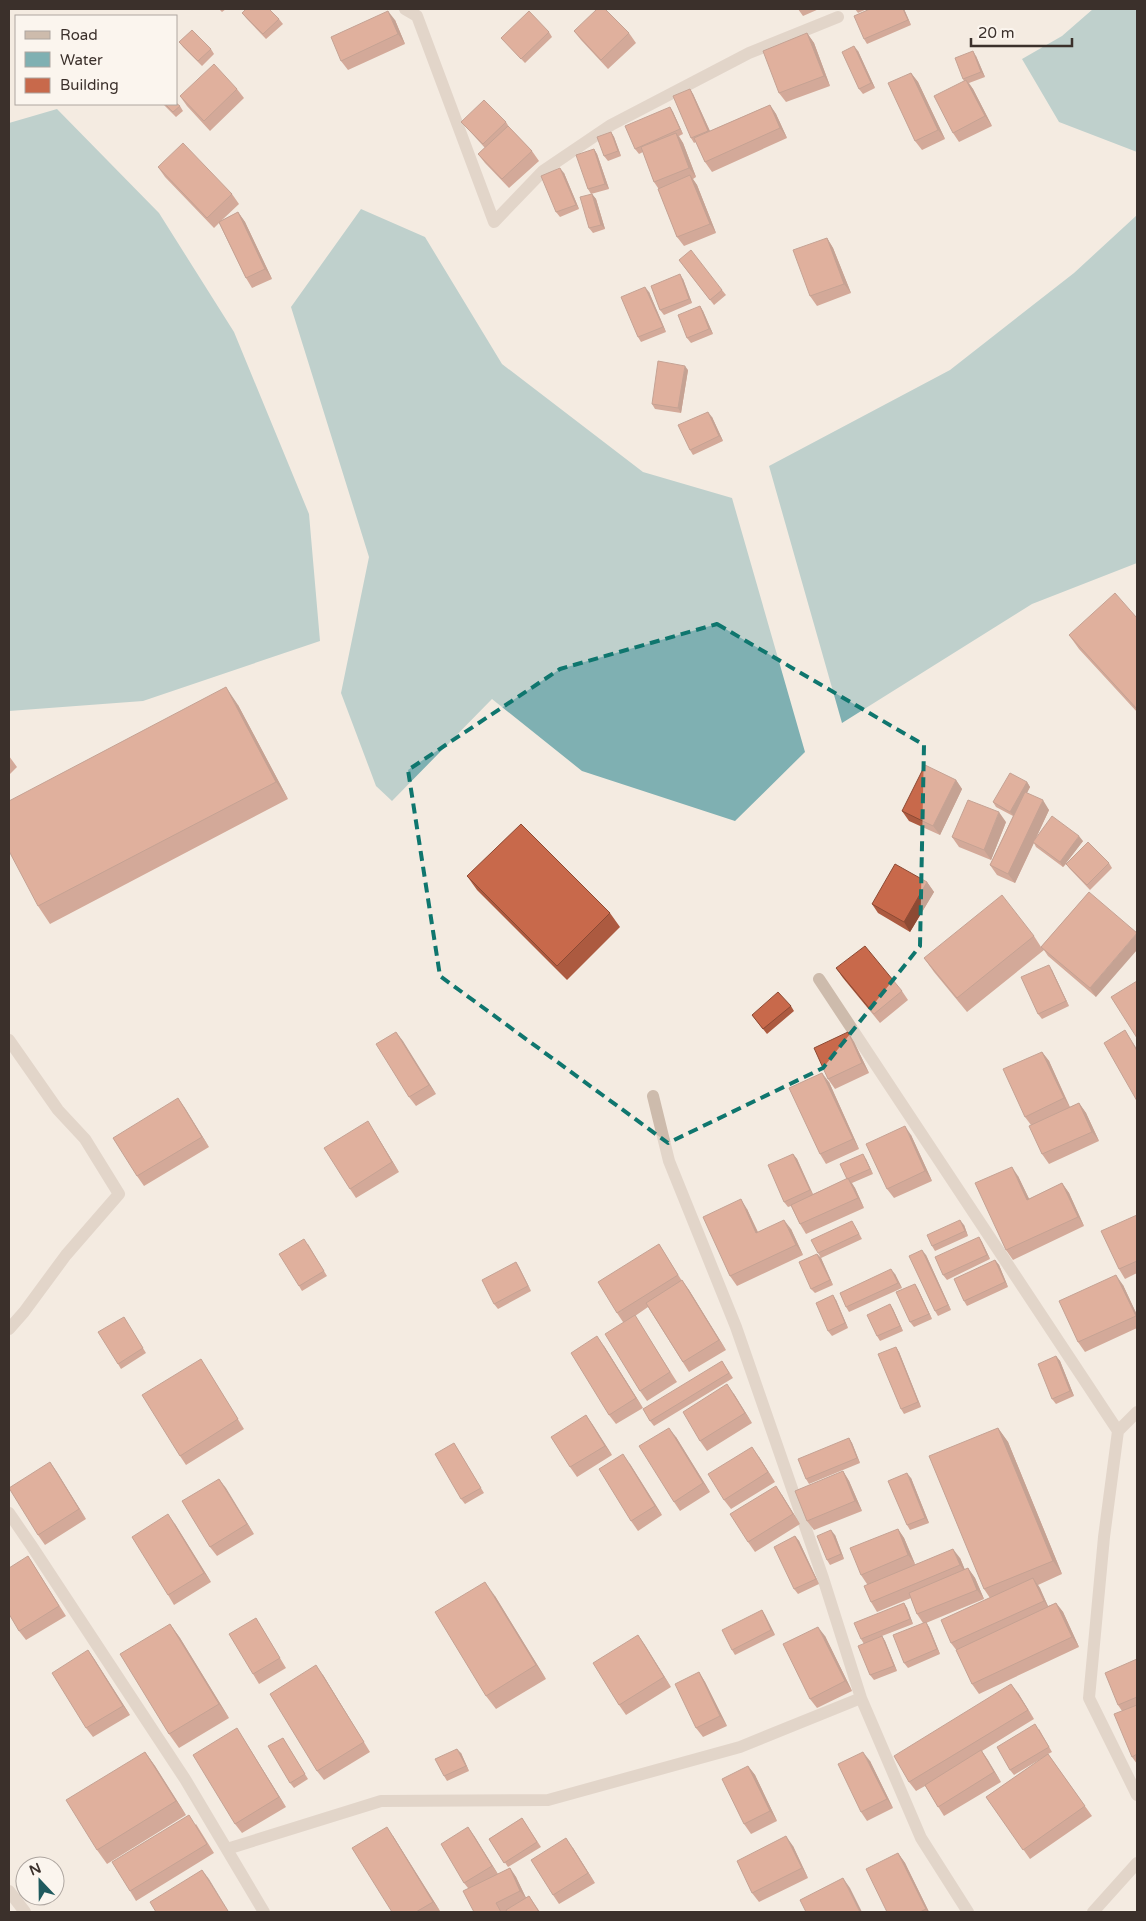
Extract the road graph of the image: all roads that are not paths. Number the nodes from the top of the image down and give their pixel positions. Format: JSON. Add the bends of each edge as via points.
{"nodes":[{"id":1,"x":405,"y":9,"type":"edge"},
{"id":2,"x":838,"y":17,"type":"dead end"},
{"id":3,"x":819,"y":979,"type":"dead end"},
{"id":4,"x":9,"y":1040,"type":"edge"},
{"id":5,"x":653,"y":1096,"type":"dead end"},
{"id":6,"x":9,"y":1329,"type":"edge"},
{"id":7,"x":1137,"y":1412,"type":"edge"},
{"id":8,"x":1118,"y":1430,"type":"junction"},
{"id":9,"x":9,"y":1513,"type":"edge"},
{"id":10,"x":861,"y":1698,"type":"junction"},
{"id":11,"x":1137,"y":1795,"type":"edge"},
{"id":12,"x":226,"y":1849,"type":"junction"},
{"id":13,"x":1137,"y":1863,"type":"edge"},
{"id":14,"x":9,"y":1891,"type":"edge"},
{"id":15,"x":25,"y":1912,"type":"edge"},
{"id":16,"x":264,"y":1912,"type":"edge"},
{"id":17,"x":968,"y":1912,"type":"edge"},
{"id":18,"x":1093,"y":1912,"type":"edge"}],
"edges":[{"from":1,"to":2,"type":"street","via":[[417,16],[494,222],[543,171],[611,125],[749,53]]},
{"from":3,"to":8,"type":"street"},
{"from":4,"to":6,"type":"street","via":[[58,1110],[85,1139],[118,1194]]},
{"from":5,"to":10,"type":"street","via":[[669,1161],[736,1327]]},
{"from":7,"to":8,"type":"street"},
{"from":8,"to":11,"type":"street","via":[[1104,1536],[1090,1698]]},
{"from":9,"to":12,"type":"street","via":[[185,1780]]},
{"from":10,"to":12,"type":"street","via":[[740,1747],[548,1800],[382,1801]]},
{"from":10,"to":17,"type":"street","via":[[921,1838]]},
{"from":12,"to":16,"type":"street"},
{"from":13,"to":18,"type":"street"},
{"from":14,"to":15,"type":"street"}]}
